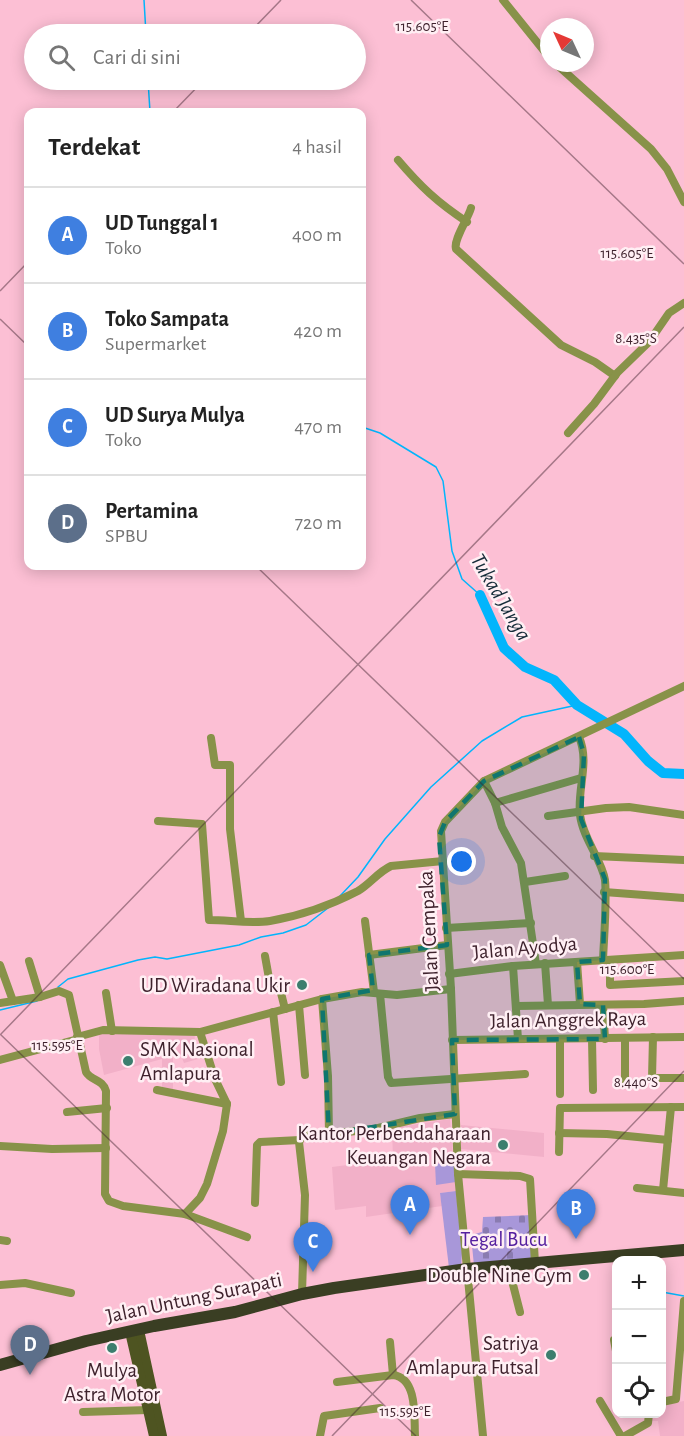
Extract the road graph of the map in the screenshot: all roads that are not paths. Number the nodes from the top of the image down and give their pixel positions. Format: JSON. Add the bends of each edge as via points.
{"nodes":[{"id":1,"x":503,"y":0,"type":"edge"},
{"id":2,"x":540,"y":46,"type":"edge"},
{"id":3,"x":565,"y":72,"type":"edge"},
{"id":4,"x":398,"y":160,"type":"dead end"},
{"id":5,"x":684,"y":202,"type":"edge"},
{"id":6,"x":471,"y":208,"type":"dead end"},
{"id":7,"x":467,"y":222,"type":"junction"},
{"id":8,"x":684,"y":303,"type":"edge"},
{"id":9,"x":615,"y":376,"type":"junction"},
{"id":10,"x":568,"y":433,"type":"dead end"},
{"id":11,"x":684,"y":686,"type":"edge"},
{"id":12,"x":579,"y":737,"type":"junction"},
{"id":13,"x":211,"y":738,"type":"dead end"},
{"id":14,"x":582,"y":778,"type":"junction"},
{"id":15,"x":484,"y":781,"type":"junction"},
{"id":16,"x":495,"y":802,"type":"junction"},
{"id":17,"x":580,"y":812,"type":"junction"},
{"id":18,"x":684,"y":815,"type":"edge"},
{"id":19,"x":548,"y":816,"type":"dead end"},
{"id":20,"x":158,"y":821,"type":"dead end"},
{"id":21,"x":594,"y":856,"type":"junction"},
{"id":22,"x":684,"y":860,"type":"edge"},
{"id":23,"x":443,"y":861,"type":"junction"},
{"id":24,"x":565,"y":876,"type":"dead end"},
{"id":25,"x":525,"y":882,"type":"junction"},
{"id":26,"x":604,"y":892,"type":"junction"},
{"id":27,"x":684,"y":898,"type":"edge"},
{"id":28,"x":242,"y":921,"type":"junction"},
{"id":29,"x":365,"y":921,"type":"dead end"},
{"id":30,"x":531,"y":923,"type":"junction"},
{"id":31,"x":446,"y":928,"type":"junction"},
{"id":32,"x":447,"y":945,"type":"junction"},
{"id":33,"x":369,"y":955,"type":"junction"},
{"id":34,"x":265,"y":956,"type":"dead end"},
{"id":35,"x":683,"y":958,"type":"edge"},
{"id":36,"x":607,"y":960,"type":"junction"},
{"id":37,"x":29,"y":961,"type":"dead end"},
{"id":38,"x":577,"y":962,"type":"junction"},
{"id":39,"x":545,"y":963,"type":"junction"},
{"id":40,"x":536,"y":964,"type":"junction"},
{"id":41,"x":0,"y":966,"type":"edge"},
{"id":42,"x":513,"y":966,"type":"junction"},
{"id":43,"x":449,"y":974,"type":"junction"},
{"id":44,"x":684,"y":981,"type":"edge"},
{"id":45,"x":451,"y":989,"type":"junction"},
{"id":46,"x":106,"y":993,"type":"dead end"},
{"id":47,"x":377,"y":993,"type":"junction"},
{"id":48,"x":40,"y":997,"type":"junction"},
{"id":49,"x":322,"y":999,"type":"junction"},
{"id":50,"x":13,"y":1001,"type":"junction"},
{"id":51,"x":684,"y":1001,"type":"edge"},
{"id":52,"x":0,"y":1003,"type":"edge"},
{"id":53,"x":580,"y":1004,"type":"junction"},
{"id":54,"x":298,"y":1005,"type":"junction"},
{"id":55,"x":548,"y":1005,"type":"junction"},
{"id":56,"x":603,"y":1005,"type":"junction"},
{"id":57,"x":516,"y":1006,"type":"junction"},
{"id":58,"x":285,"y":1009,"type":"junction"},
{"id":59,"x":273,"y":1012,"type":"junction"},
{"id":60,"x":112,"y":1030,"type":"junction"},
{"id":61,"x":200,"y":1032,"type":"junction"},
{"id":62,"x":653,"y":1037,"type":"junction"},
{"id":63,"x":684,"y":1037,"type":"edge"},
{"id":64,"x":77,"y":1038,"type":"junction"},
{"id":65,"x":625,"y":1038,"type":"junction"},
{"id":66,"x":518,"y":1039,"type":"junction"},
{"id":67,"x":560,"y":1039,"type":"junction"},
{"id":68,"x":592,"y":1039,"type":"junction"},
{"id":69,"x":605,"y":1039,"type":"junction"},
{"id":70,"x":452,"y":1040,"type":"junction"},
{"id":71,"x":0,"y":1060,"type":"edge"},
{"id":72,"x":525,"y":1074,"type":"dead end"},
{"id":73,"x":304,"y":1075,"type":"dead end"},
{"id":74,"x":453,"y":1078,"type":"junction"},
{"id":75,"x":684,"y":1078,"type":"edge"},
{"id":76,"x":281,"y":1082,"type":"dead end"},
{"id":77,"x":625,"y":1084,"type":"dead end"},
{"id":78,"x":157,"y":1090,"type":"dead end"},
{"id":79,"x":593,"y":1090,"type":"dead end"},
{"id":80,"x":560,"y":1094,"type":"dead end"},
{"id":81,"x":226,"y":1104,"type":"junction"},
{"id":82,"x":671,"y":1107,"type":"junction"},
{"id":83,"x":684,"y":1107,"type":"edge"},
{"id":84,"x":106,"y":1108,"type":"junction"},
{"id":85,"x":67,"y":1112,"type":"dead end"},
{"id":86,"x":455,"y":1114,"type":"junction"},
{"id":87,"x":559,"y":1133,"type":"junction"},
{"id":88,"x":329,"y":1134,"type":"junction"},
{"id":89,"x":300,"y":1140,"type":"junction"},
{"id":90,"x":668,"y":1140,"type":"junction"},
{"id":91,"x":0,"y":1146,"type":"edge"},
{"id":92,"x":106,"y":1148,"type":"junction"},
{"id":93,"x":559,"y":1152,"type":"dead end"},
{"id":94,"x":458,"y":1174,"type":"junction"},
{"id":95,"x":637,"y":1188,"type":"dead end"},
{"id":96,"x":663,"y":1190,"type":"junction"},
{"id":97,"x":684,"y":1192,"type":"edge"},
{"id":98,"x":255,"y":1203,"type":"dead end"},
{"id":99,"x":185,"y":1214,"type":"junction"},
{"id":100,"x":247,"y":1237,"type":"dead end"},
{"id":101,"x":684,"y":1250,"type":"edge"},
{"id":102,"x":535,"y":1263,"type":"junction"},
{"id":103,"x":508,"y":1265,"type":"junction"},
{"id":104,"x":467,"y":1269,"type":"junction"},
{"id":105,"x":0,"y":1285,"type":"edge"},
{"id":106,"x":71,"y":1293,"type":"dead end"},
{"id":107,"x":302,"y":1294,"type":"junction"},
{"id":108,"x":684,"y":1301,"type":"edge"},
{"id":109,"x":520,"y":1312,"type":"dead end"},
{"id":110,"x":135,"y":1331,"type":"junction"},
{"id":111,"x":390,"y":1342,"type":"dead end"},
{"id":112,"x":0,"y":1365,"type":"edge"},
{"id":113,"x":393,"y":1375,"type":"junction"},
{"id":114,"x":337,"y":1382,"type":"dead end"},
{"id":115,"x":600,"y":1401,"type":"dead end"},
{"id":116,"x":666,"y":1401,"type":"edge"},
{"id":117,"x":380,"y":1408,"type":"dead end"},
{"id":118,"x":148,"y":1410,"type":"junction"},
{"id":119,"x":83,"y":1412,"type":"dead end"},
{"id":120,"x":648,"y":1418,"type":"edge"},
{"id":121,"x":154,"y":1436,"type":"edge"},
{"id":122,"x":162,"y":1436,"type":"edge"},
{"id":123,"x":320,"y":1436,"type":"edge"},
{"id":124,"x":415,"y":1436,"type":"edge"},
{"id":125,"x":483,"y":1436,"type":"edge"},
{"id":126,"x":623,"y":1436,"type":"edge"}],
"edges":[{"from":1,"to":2,"type":"street"},
{"from":3,"to":5,"type":"street","via":[[651,149]]},
{"from":4,"to":7,"type":"street","via":[[439,204]]},
{"from":6,"to":7,"type":"street"},
{"from":7,"to":9,"type":"street","via":[[455,242],[456,249],[561,345]]},
{"from":8,"to":9,"type":"street","via":[[669,313],[649,342]]},
{"from":9,"to":10,"type":"street"},
{"from":11,"to":12,"type":"street","name":"Jalan Cempaka"},
{"from":12,"to":14,"type":"street","name":"Jalan Ayodya","via":[[584,754]]},
{"from":12,"to":15,"type":"street","name":"Jalan Cempaka"},
{"from":13,"to":28,"type":"street","via":[[215,765],[230,765],[230,829]]},
{"from":14,"to":16,"type":"street"},
{"from":14,"to":17,"type":"street","name":"Jalan Ayodya"},
{"from":15,"to":16,"type":"street"},
{"from":15,"to":23,"type":"street","name":"Jalan Cempaka","via":[[442,826]]},
{"from":16,"to":25,"type":"street","via":[[502,827],[521,862]]},
{"from":17,"to":18,"type":"street","via":[[629,807]]},
{"from":17,"to":19,"type":"street"},
{"from":17,"to":21,"type":"street","name":"Jalan Ayodya"},
{"from":20,"to":28,"type":"street","via":[[202,824],[209,920]]},
{"from":21,"to":22,"type":"street"},
{"from":21,"to":26,"type":"street","name":"Jalan Ayodya","via":[[605,879]]},
{"from":23,"to":28,"type":"street","via":[[391,866],[360,890],[333,902],[269,921]]},
{"from":23,"to":31,"type":"street","name":"Jalan Cempaka"},
{"from":24,"to":25,"type":"street"},
{"from":25,"to":30,"type":"street"},
{"from":26,"to":27,"type":"street"},
{"from":26,"to":36,"type":"street","name":"Jalan Ayodya"},
{"from":29,"to":33,"type":"street"},
{"from":30,"to":31,"type":"street"},
{"from":30,"to":40,"type":"street"},
{"from":31,"to":32,"type":"street","name":"Jalan Cempaka"},
{"from":32,"to":33,"type":"street"},
{"from":32,"to":43,"type":"street","name":"Jalan Cempaka"},
{"from":33,"to":47,"type":"street"},
{"from":34,"to":58,"type":"street","via":[[270,984],[280,988]]},
{"from":35,"to":36,"type":"street","name":"Jalan Ayodya"},
{"from":36,"to":38,"type":"street","name":"Jalan Ayodya"},
{"from":36,"to":44,"type":"street","via":[[610,985]]},
{"from":37,"to":48,"type":"street"},
{"from":38,"to":39,"type":"street","name":"Jalan Ayodya"},
{"from":38,"to":53,"type":"street"},
{"from":39,"to":40,"type":"street","name":"Jalan Ayodya"},
{"from":39,"to":55,"type":"street"},
{"from":40,"to":42,"type":"street","name":"Jalan Ayodya"},
{"from":41,"to":50,"type":"street"},
{"from":42,"to":43,"type":"street","name":"Jalan Ayodya"},
{"from":42,"to":57,"type":"street"},
{"from":43,"to":45,"type":"street","name":"Jalan Cempaka"},
{"from":45,"to":47,"type":"street","via":[[397,995]]},
{"from":45,"to":70,"type":"street","name":"Jalan Cempaka"},
{"from":46,"to":60,"type":"street"},
{"from":47,"to":49,"type":"street"},
{"from":47,"to":74,"type":"street","via":[[389,1080],[394,1084]]},
{"from":48,"to":50,"type":"street"},
{"from":48,"to":64,"type":"street","via":[[56,991],[67,993]]},
{"from":49,"to":54,"type":"street"},
{"from":49,"to":88,"type":"street"},
{"from":50,"to":52,"type":"street"},
{"from":51,"to":56,"type":"street"},
{"from":53,"to":55,"type":"street"},
{"from":53,"to":56,"type":"street"},
{"from":54,"to":58,"type":"street"},
{"from":54,"to":73,"type":"street"},
{"from":55,"to":57,"type":"street"},
{"from":56,"to":69,"type":"street"},
{"from":57,"to":66,"type":"street"},
{"from":58,"to":59,"type":"street"},
{"from":59,"to":61,"type":"street"},
{"from":59,"to":76,"type":"street"},
{"from":60,"to":61,"type":"street"},
{"from":60,"to":64,"type":"street"},
{"from":61,"to":81,"type":"street"},
{"from":62,"to":63,"type":"street","name":"Jalan Anggrek Raya"},
{"from":62,"to":65,"type":"street","name":"Jalan Anggrek Raya"},
{"from":62,"to":75,"type":"street","via":[[652,1078]]},
{"from":64,"to":71,"type":"street"},
{"from":64,"to":84,"type":"street","via":[[88,1076],[105,1086]]},
{"from":65,"to":69,"type":"street","name":"Jalan Anggrek Raya"},
{"from":65,"to":77,"type":"street"},
{"from":66,"to":67,"type":"street","name":"Jalan Anggrek Raya"},
{"from":66,"to":70,"type":"street","name":"Jalan Anggrek Raya"},
{"from":67,"to":68,"type":"street","name":"Jalan Anggrek Raya"},
{"from":67,"to":80,"type":"street"},
{"from":68,"to":69,"type":"street","name":"Jalan Anggrek Raya"},
{"from":68,"to":79,"type":"street"},
{"from":70,"to":74,"type":"street","name":"Jalan Cempaka"},
{"from":72,"to":74,"type":"street"},
{"from":74,"to":86,"type":"street","name":"Jalan Cempaka"},
{"from":78,"to":81,"type":"street"},
{"from":81,"to":99,"type":"street","via":[[223,1131],[207,1184]]},
{"from":82,"to":83,"type":"street"},
{"from":82,"to":87,"type":"street","via":[[560,1108]]},
{"from":82,"to":90,"type":"street"},
{"from":84,"to":85,"type":"street"},
{"from":84,"to":92,"type":"street"},
{"from":86,"to":88,"type":"street"},
{"from":86,"to":94,"type":"street","name":"Jalan Cempaka"},
{"from":87,"to":90,"type":"street"},
{"from":87,"to":93,"type":"street"},
{"from":88,"to":89,"type":"street","via":[[304,1135]]},
{"from":89,"to":98,"type":"street","via":[[257,1145]]},
{"from":89,"to":107,"type":"street","via":[[305,1195]]},
{"from":90,"to":96,"type":"street"},
{"from":91,"to":92,"type":"street"},
{"from":92,"to":99,"type":"street","via":[[105,1194],[109,1201]]},
{"from":94,"to":102,"type":"street","via":[[530,1179]]},
{"from":94,"to":104,"type":"street","name":"Jalan Cempaka"},
{"from":95,"to":96,"type":"street"},
{"from":96,"to":97,"type":"street"},
{"from":99,"to":100,"type":"street"},
{"from":101,"to":102,"type":"highway","name":"Jalan Untung Surapati"},
{"from":102,"to":103,"type":"highway","name":"Jalan Untung Surapati"},
{"from":103,"to":104,"type":"highway","name":"Jalan Untung Surapati"},
{"from":103,"to":109,"type":"street"},
{"from":104,"to":107,"type":"highway","name":"Jalan Untung Surapati"},
{"from":104,"to":125,"type":"street","name":"Jalan Cempaka"},
{"from":105,"to":106,"type":"street","via":[[25,1283]]},
{"from":107,"to":110,"type":"highway","name":"Jalan Untung Surapati","via":[[235,1312]]},
{"from":108,"to":116,"type":"street","via":[[676,1399]]},
{"from":110,"to":112,"type":"highway","name":"Jalan Untung Surapati"},
{"from":110,"to":118,"type":"main road"},
{"from":110,"to":122,"type":"main road"},
{"from":111,"to":113,"type":"street"},
{"from":113,"to":114,"type":"street"},
{"from":113,"to":124,"type":"street","via":[[402,1377],[410,1388]]},
{"from":115,"to":126,"type":"street"},
{"from":117,"to":123,"type":"street","via":[[324,1416]]},
{"from":118,"to":119,"type":"street"},
{"from":118,"to":121,"type":"main road"},
{"from":120,"to":126,"type":"street","via":[[648,1423]]}]}
